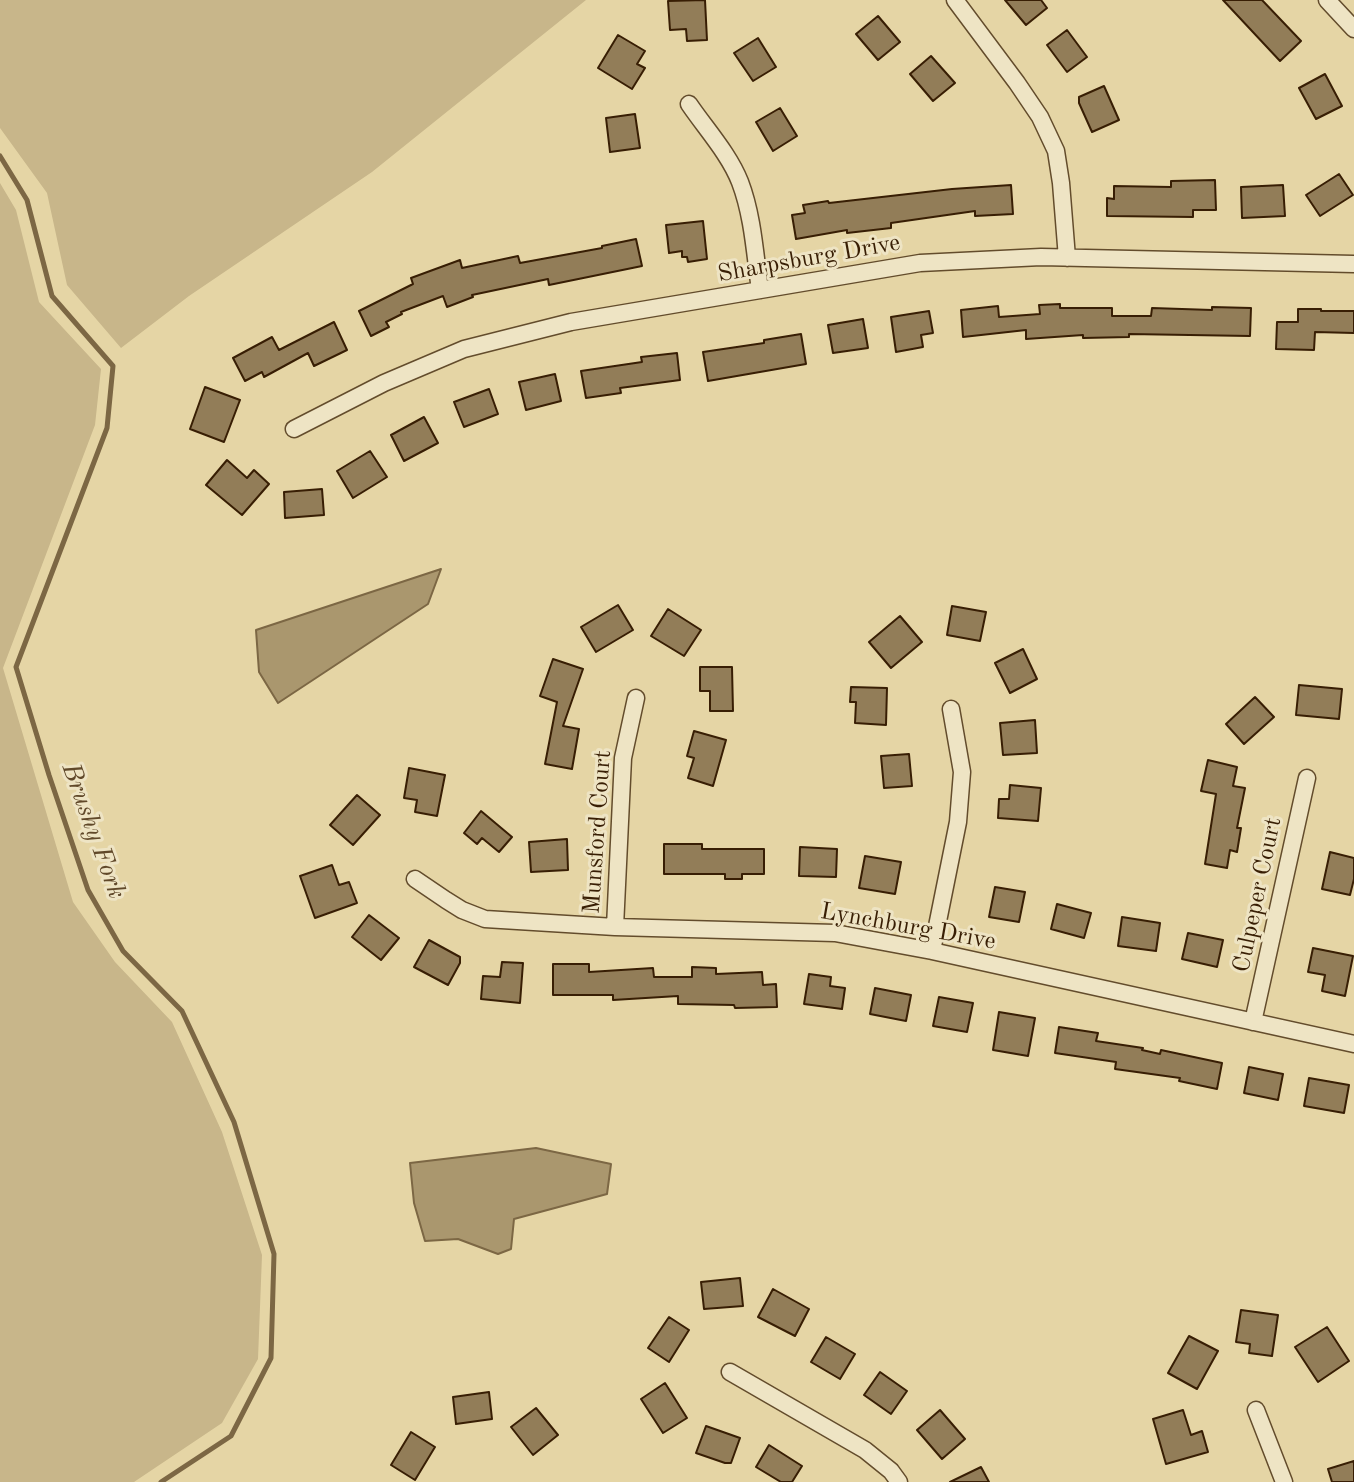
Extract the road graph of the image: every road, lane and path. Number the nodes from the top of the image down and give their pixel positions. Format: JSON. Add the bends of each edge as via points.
{"nodes":[{"id":1,"x":955,"y":0,"type":"edge"},
{"id":2,"x":1327,"y":0,"type":"edge"},
{"id":3,"x":1354,"y":29,"type":"edge"},
{"id":4,"x":689,"y":104,"type":"dead end"},
{"id":5,"x":1066,"y":258,"type":"junction"},
{"id":6,"x":1354,"y":264,"type":"edge"},
{"id":7,"x":760,"y":290,"type":"junction"},
{"id":8,"x":294,"y":429,"type":"dead end"},
{"id":9,"x":636,"y":698,"type":"dead end"},
{"id":10,"x":951,"y":709,"type":"dead end"},
{"id":11,"x":1307,"y":778,"type":"dead end"},
{"id":12,"x":415,"y":879,"type":"dead end"},
{"id":13,"x":615,"y":927,"type":"junction"},
{"id":14,"x":932,"y":951,"type":"junction"},
{"id":15,"x":1253,"y":1022,"type":"junction"},
{"id":16,"x":1354,"y":1044,"type":"edge"},
{"id":17,"x":730,"y":1372,"type":"dead end"},
{"id":18,"x":1256,"y":1410,"type":"dead end"},
{"id":19,"x":899,"y":1482,"type":"edge"},
{"id":20,"x":1284,"y":1482,"type":"edge"}],
"edges":[{"from":1,"to":5,"type":"street","via":[[1040,117],[1056,152]]},
{"from":2,"to":3,"type":"street"},
{"from":4,"to":7,"type":"street","via":[[740,181]]},
{"from":5,"to":6,"type":"street","name":"Sharpsburg Drive"},
{"from":5,"to":7,"type":"street","name":"Sharpsburg Drive","via":[[920,263]]},
{"from":7,"to":8,"type":"street","name":"Sharpsburg Drive","via":[[571,322],[464,349]]},
{"from":9,"to":13,"type":"street","name":"Munsford Court","via":[[622,758]]},
{"from":10,"to":14,"type":"street","via":[[962,772],[958,822]]},
{"from":11,"to":15,"type":"street","name":"Culpeper Court"},
{"from":12,"to":13,"type":"street","name":"Lynchburg Drive","via":[[462,910],[485,919]]},
{"from":13,"to":14,"type":"street","name":"Lynchburg Drive","via":[[835,933]]},
{"from":14,"to":15,"type":"street","name":"Lynchburg Drive"},
{"from":15,"to":16,"type":"street","name":"Lynchburg Drive"},
{"from":17,"to":19,"type":"street","via":[[866,1450]]},
{"from":18,"to":20,"type":"street"}]}
